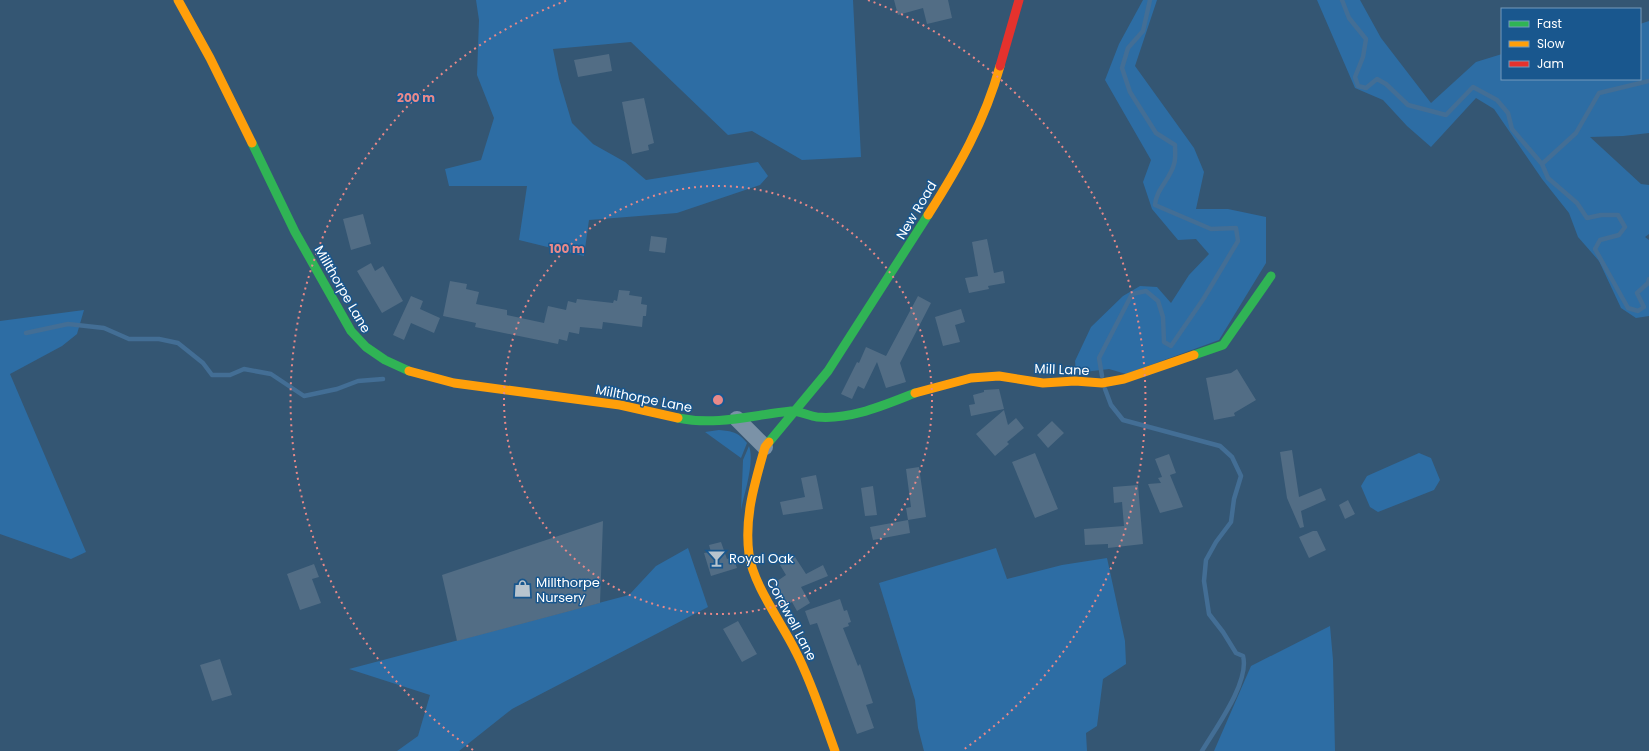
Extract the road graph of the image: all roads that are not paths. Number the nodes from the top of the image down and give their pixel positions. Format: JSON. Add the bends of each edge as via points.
{"nodes":[{"id":1,"x":178,"y":0,"type":"edge"},
{"id":2,"x":1019,"y":0,"type":"edge"},
{"id":3,"x":1271,"y":276,"type":"dead end"},
{"id":4,"x":793,"y":411,"type":"junction"},
{"id":5,"x":737,"y":419,"type":"junction"},
{"id":6,"x":765,"y":447,"type":"junction"},
{"id":7,"x":835,"y":751,"type":"edge"}],
"edges":[{"from":1,"to":5,"type":"street","name":"Millthorpe Lane","via":[[210,58],[295,232],[358,342],[407,371],[456,384],[648,410],[695,421]]},
{"from":2,"to":4,"type":"street","name":"New Road","via":[[999,71],[978,127],[960,163],[828,371]]},
{"from":3,"to":4,"type":"street","name":"Mill Lane","via":[[1223,345],[1124,379],[1102,383],[1043,383],[1000,376],[971,378],[920,391],[882,406],[844,416],[817,417]]},
{"from":4,"to":5,"type":"street","name":"Millthorpe Lane"},
{"from":4,"to":6,"type":"street","name":"Cordwell Lane"},
{"from":5,"to":6,"type":"street"},
{"from":6,"to":7,"type":"street","name":"Cordwell Lane","via":[[752,491],[747,528],[753,573],[797,653]]}]}
